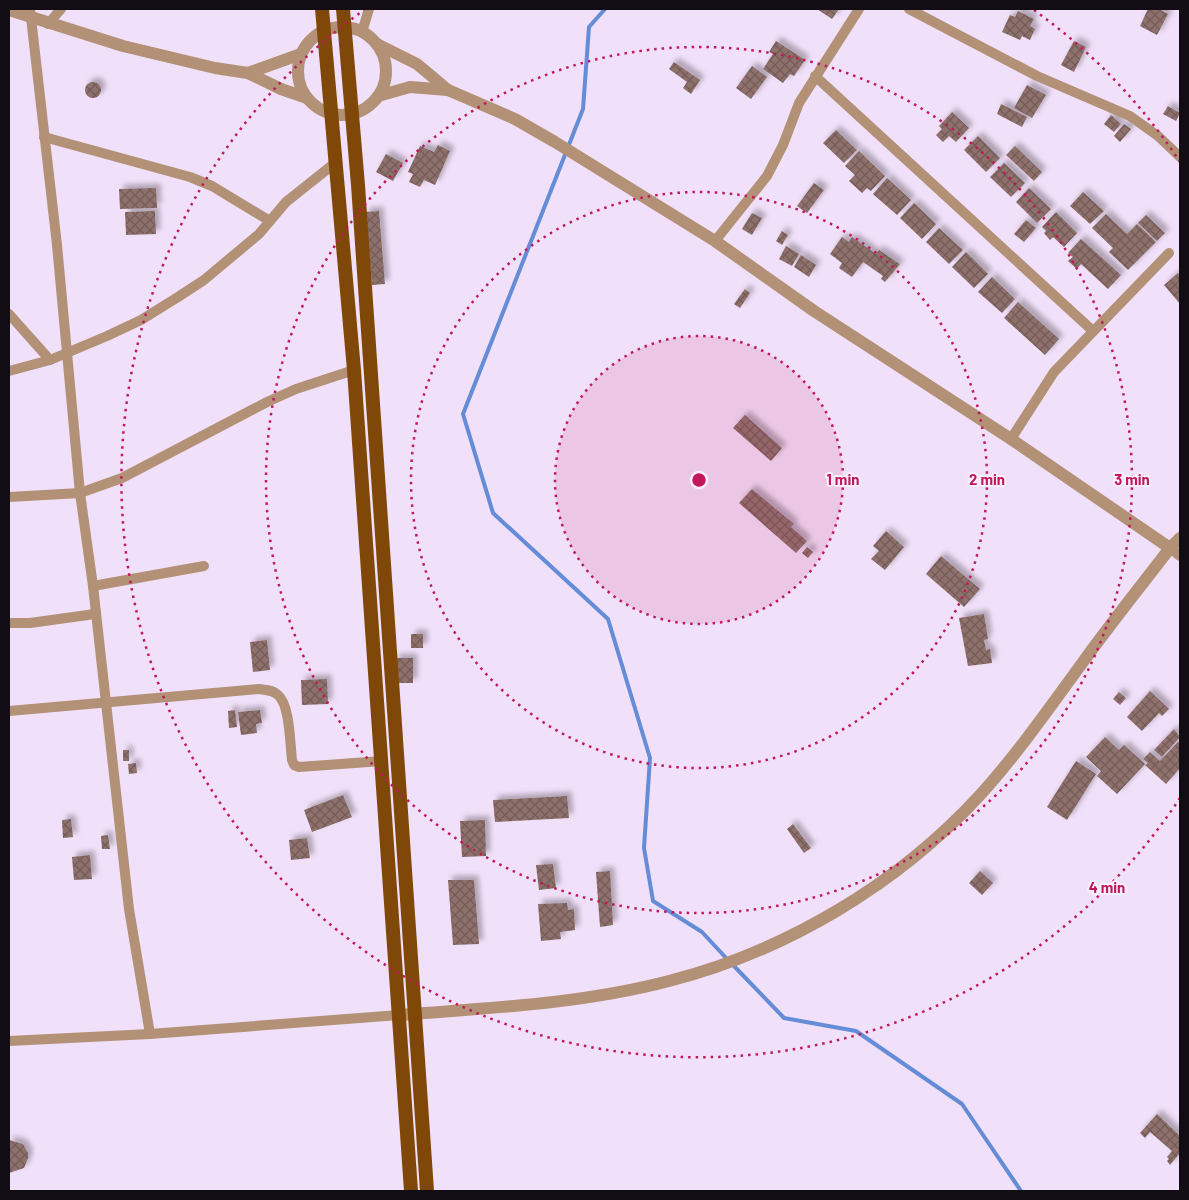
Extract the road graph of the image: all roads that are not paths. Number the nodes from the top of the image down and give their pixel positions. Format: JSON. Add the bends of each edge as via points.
{"nodes":[{"id":1,"x":62,"y":9,"type":"edge"},
{"id":2,"x":322,"y":9,"type":"edge"},
{"id":3,"x":343,"y":9,"type":"edge"},
{"id":4,"x":369,"y":9,"type":"edge"},
{"id":5,"x":859,"y":9,"type":"edge"},
{"id":6,"x":909,"y":9,"type":"edge"},
{"id":7,"x":9,"y":10,"type":"edge"},
{"id":8,"x":31,"y":14,"type":"edge"},
{"id":9,"x":48,"y":24,"type":"junction"},
{"id":10,"x":345,"y":27,"type":"junction"},
{"id":11,"x":324,"y":30,"type":"junction"},
{"id":12,"x":362,"y":32,"type":"junction"},
{"id":13,"x":377,"y":44,"type":"junction"},
{"id":14,"x":300,"y":54,"type":"junction"},
{"id":15,"x":248,"y":73,"type":"junction"},
{"id":16,"x":815,"y":76,"type":"junction"},
{"id":17,"x":448,"y":90,"type":"junction"},
{"id":18,"x":378,"y":96,"type":"junction"},
{"id":19,"x":307,"y":98,"type":"junction"},
{"id":20,"x":331,"y":113,"type":"junction"},
{"id":21,"x":352,"y":113,"type":"junction"},
{"id":22,"x":44,"y":137,"type":"junction"},
{"id":23,"x":1180,"y":157,"type":"edge"},
{"id":24,"x":334,"y":163,"type":"junction"},
{"id":25,"x":270,"y":221,"type":"junction"},
{"id":26,"x":715,"y":241,"type":"junction"},
{"id":27,"x":1169,"y":253,"type":"dead end"},
{"id":28,"x":9,"y":314,"type":"edge"},
{"id":29,"x":1093,"y":331,"type":"junction"},
{"id":30,"x":66,"y":354,"type":"junction"},
{"id":31,"x":50,"y":360,"type":"junction"},
{"id":32,"x":354,"y":370,"type":"junction"},
{"id":33,"x":9,"y":371,"type":"edge"},
{"id":34,"x":1011,"y":439,"type":"junction"},
{"id":35,"x":80,"y":493,"type":"junction"},
{"id":36,"x":9,"y":497,"type":"edge"},
{"id":37,"x":1180,"y":538,"type":"edge"},
{"id":38,"x":1170,"y":548,"type":"junction"},
{"id":39,"x":1180,"y":556,"type":"edge"},
{"id":40,"x":204,"y":566,"type":"dead end"},
{"id":41,"x":93,"y":586,"type":"junction"},
{"id":42,"x":95,"y":614,"type":"junction"},
{"id":43,"x":9,"y":623,"type":"edge"},
{"id":44,"x":106,"y":701,"type":"junction"},
{"id":45,"x":9,"y":711,"type":"edge"},
{"id":46,"x":382,"y":761,"type":"junction"},
{"id":47,"x":416,"y":1014,"type":"junction"},
{"id":48,"x":398,"y":1015,"type":"junction"},
{"id":49,"x":150,"y":1034,"type":"junction"},
{"id":50,"x":9,"y":1041,"type":"edge"},
{"id":51,"x":411,"y":1191,"type":"edge"},
{"id":52,"x":427,"y":1191,"type":"edge"}],
"edges":[{"from":1,"to":9,"type":"street"},
{"from":2,"to":11,"type":"main road"},
{"from":3,"to":10,"type":"main road"},
{"from":4,"to":12,"type":"street"},
{"from":5,"to":16,"type":"street"},
{"from":6,"to":23,"type":"street","via":[[1037,76],[1130,116]]},
{"from":7,"to":8,"type":"street"},
{"from":8,"to":9,"type":"street"},
{"from":8,"to":22,"type":"street"},
{"from":9,"to":15,"type":"street","via":[[123,46]]},
{"from":10,"to":11,"type":"street"},
{"from":10,"to":12,"type":"street"},
{"from":10,"to":21,"type":"main road"},
{"from":11,"to":14,"type":"street","via":[[311,38]]},
{"from":11,"to":20,"type":"main road"},
{"from":12,"to":13,"type":"street"},
{"from":13,"to":17,"type":"street","via":[[417,64]]},
{"from":13,"to":18,"type":"street","via":[[386,70]]},
{"from":14,"to":15,"type":"street"},
{"from":14,"to":19,"type":"street","via":[[298,81]]},
{"from":15,"to":19,"type":"street"},
{"from":16,"to":26,"type":"street","via":[[799,103],[767,176]]},
{"from":16,"to":29,"type":"street"},
{"from":17,"to":18,"type":"street","via":[[410,87]]},
{"from":17,"to":26,"type":"street","via":[[515,119]]},
{"from":18,"to":21,"type":"street","via":[[365,108]]},
{"from":19,"to":20,"type":"street"},
{"from":20,"to":21,"type":"street"},
{"from":20,"to":24,"type":"main road"},
{"from":21,"to":47,"type":"main road"},
{"from":22,"to":25,"type":"street","via":[[190,177],[212,186]]},
{"from":22,"to":30,"type":"street"},
{"from":24,"to":25,"type":"street","via":[[286,202]]},
{"from":24,"to":32,"type":"main road"},
{"from":25,"to":30,"type":"street","via":[[204,280],[141,320]]},
{"from":26,"to":34,"type":"street","via":[[814,311]]},
{"from":27,"to":29,"type":"street"},
{"from":28,"to":31,"type":"street"},
{"from":29,"to":34,"type":"street","via":[[1054,372]]},
{"from":30,"to":31,"type":"street"},
{"from":30,"to":35,"type":"street"},
{"from":31,"to":33,"type":"street"},
{"from":32,"to":35,"type":"street","via":[[267,402],[122,478]]},
{"from":32,"to":46,"type":"main road"},
{"from":34,"to":38,"type":"street"},
{"from":35,"to":36,"type":"street"},
{"from":35,"to":41,"type":"street"},
{"from":37,"to":38,"type":"street"},
{"from":38,"to":39,"type":"street"},
{"from":38,"to":47,"type":"street","via":[[1020,749],[980,796],[933,841],[878,884],[824,918],[766,949],[667,982],[567,1000]]},
{"from":40,"to":41,"type":"street"},
{"from":41,"to":42,"type":"street"},
{"from":42,"to":43,"type":"street"},
{"from":42,"to":44,"type":"street"},
{"from":44,"to":45,"type":"street"},
{"from":44,"to":46,"type":"street","via":[[269,690],[278,694],[285,704],[294,766]]},
{"from":44,"to":49,"type":"street","via":[[129,909]]},
{"from":46,"to":48,"type":"main road"},
{"from":47,"to":48,"type":"street"},
{"from":47,"to":52,"type":"main road"},
{"from":48,"to":49,"type":"street"},
{"from":48,"to":51,"type":"main road"},
{"from":49,"to":50,"type":"street"}]}
